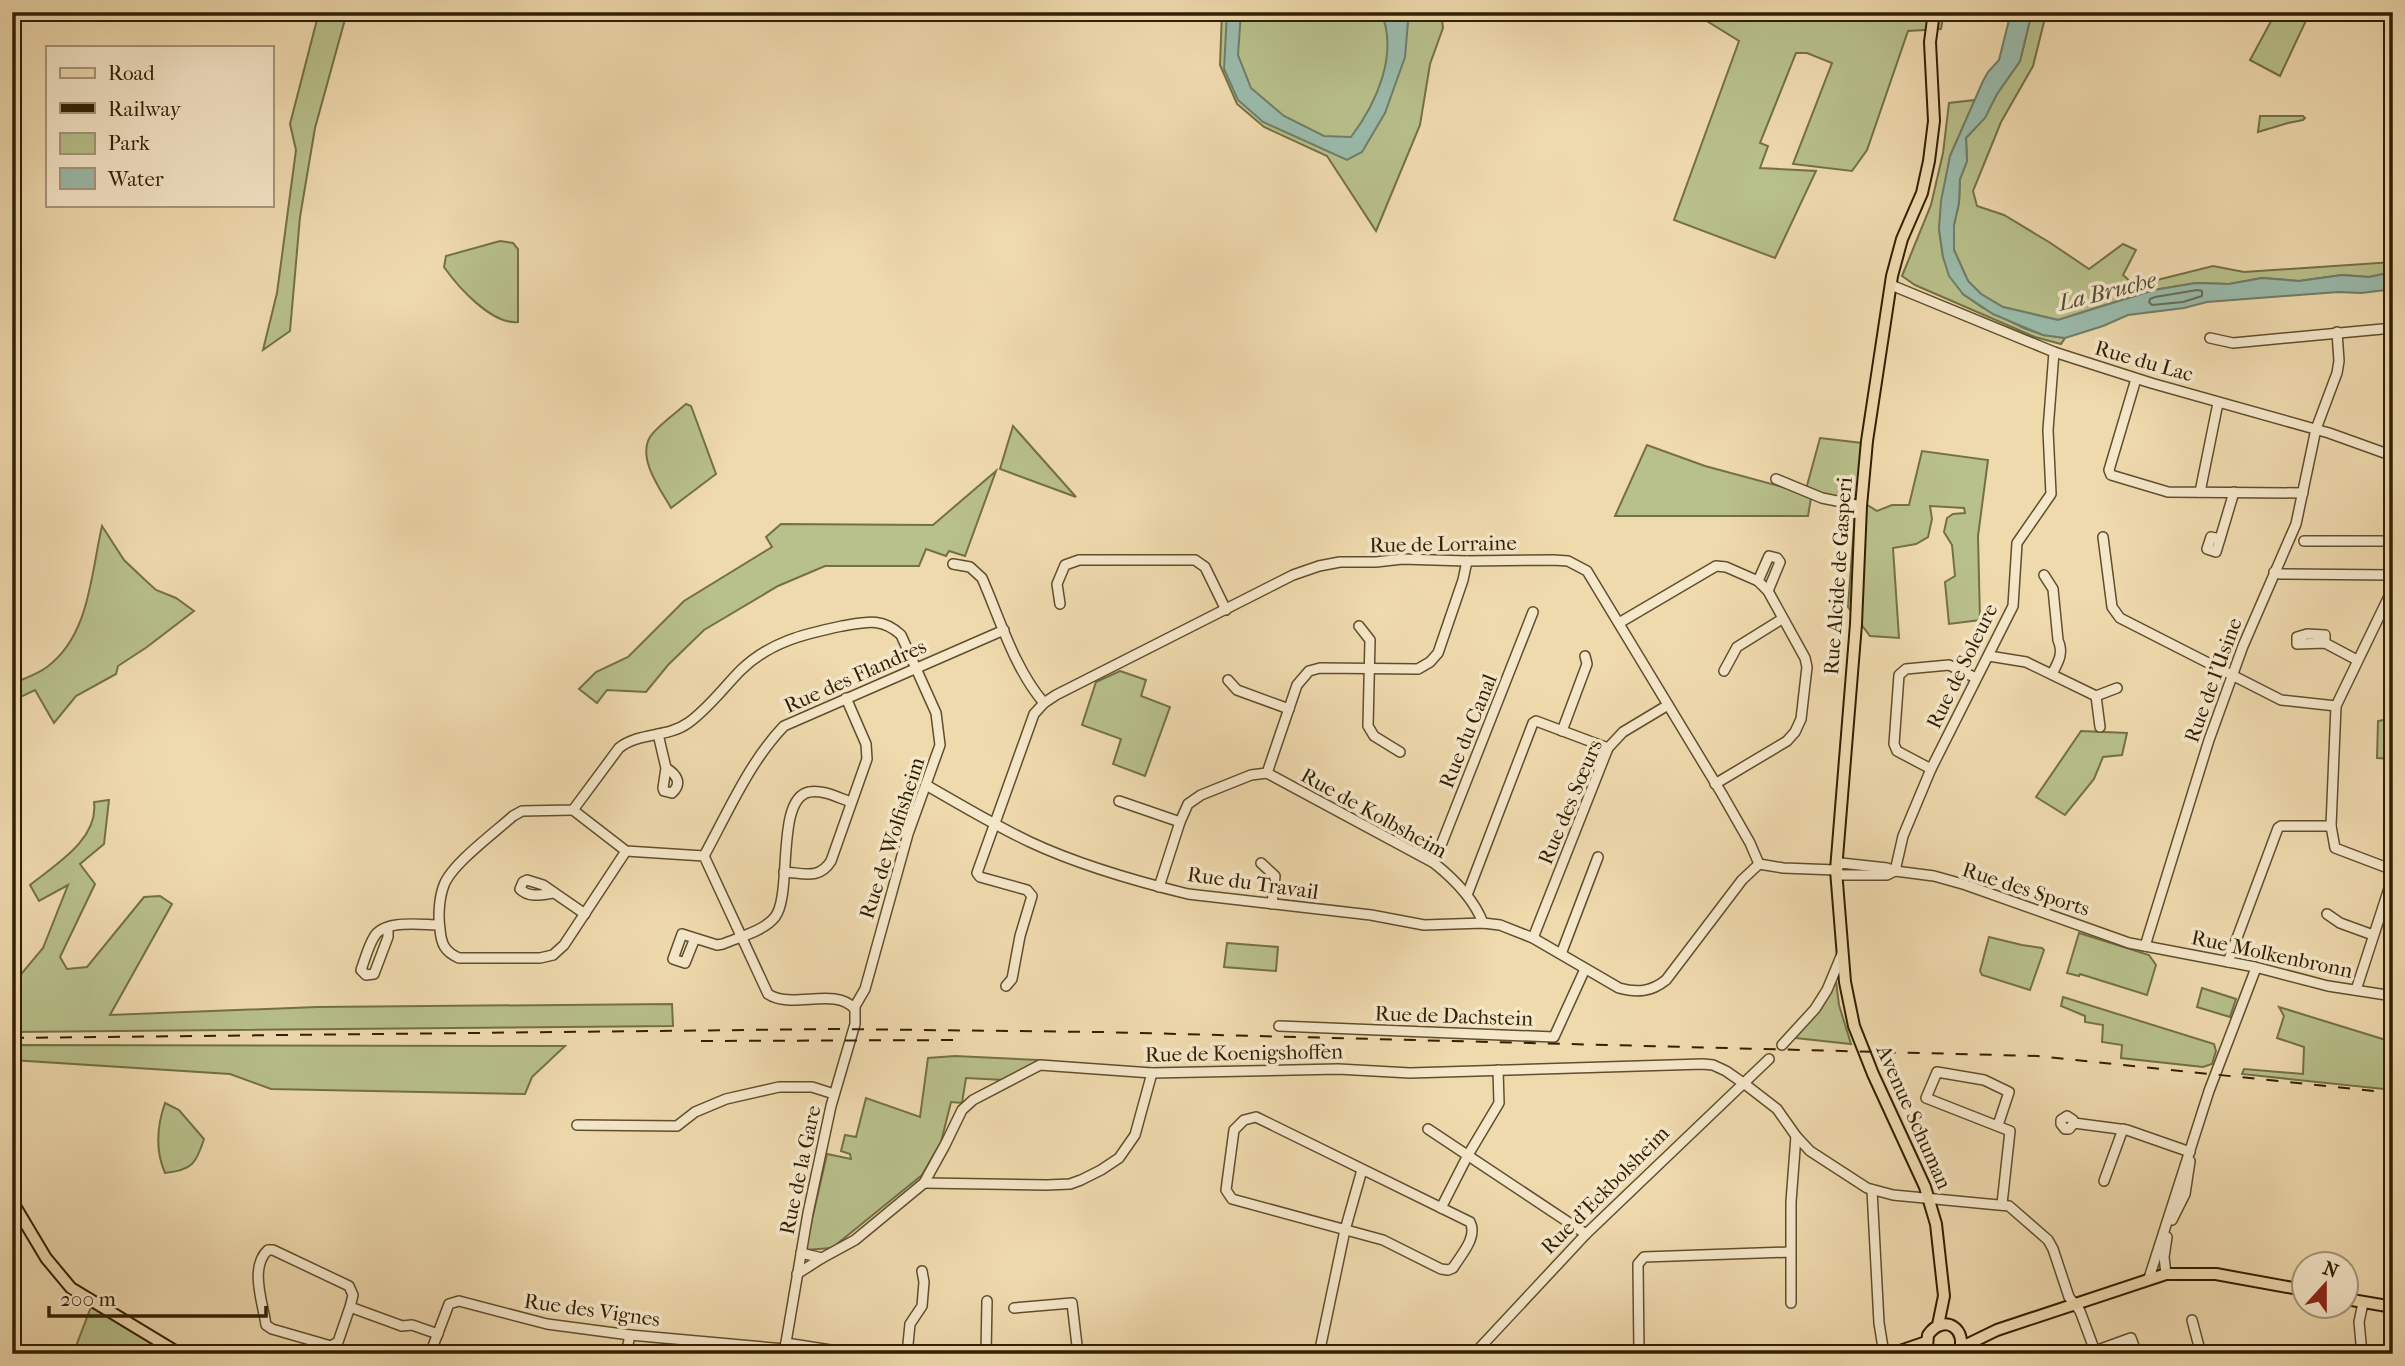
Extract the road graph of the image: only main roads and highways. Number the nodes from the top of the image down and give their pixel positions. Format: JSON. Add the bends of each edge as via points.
{"nodes":[{"id":1,"x":1934,"y":12,"type":"edge"},
{"id":2,"x":1842,"y":954,"type":"joint"},
{"id":3,"x":12,"y":1201,"type":"edge"},
{"id":4,"x":2290,"y":1287,"type":"edge"},
{"id":5,"x":1944,"y":1296,"type":"junction"},
{"id":6,"x":2360,"y":1302,"type":"edge"},
{"id":7,"x":2393,"y":1307,"type":"edge"},
{"id":8,"x":1938,"y":1325,"type":"junction"},
{"id":9,"x":1956,"y":1328,"type":"junction"},
{"id":10,"x":1997,"y":1330,"type":"junction"},
{"id":11,"x":1926,"y":1342,"type":"junction"},
{"id":12,"x":1960,"y":1350,"type":"edge"},
{"id":13,"x":1893,"y":1353,"type":"edge"},
{"id":14,"x":180,"y":1354,"type":"edge"},
{"id":15,"x":1909,"y":1354,"type":"edge"},
{"id":16,"x":1930,"y":1354,"type":"edge"}],
"edges":[{"from":1,"to":2,"type":"main road","name":"Rue Alcide de Gasperi","via":[[1930,42],[1934,121],[1929,161],[1891,285],[1867,441],[1836,870]]},
{"from":2,"to":5,"type":"main road","name":"Avenue Schuman","via":[[1860,1042],[1929,1198],[1939,1238]]},
{"from":3,"to":14,"type":"main road","via":[[46,1258],[71,1288]]},
{"from":4,"to":10,"type":"main road","via":[[2216,1274],[2166,1274]]},
{"from":5,"to":8,"type":"main road","name":"Avenue Schuman"},
{"from":5,"to":9,"type":"main road","name":"Avenue Schuman"},
{"from":6,"to":7,"type":"main road"},
{"from":8,"to":9,"type":"main road"},
{"from":8,"to":11,"type":"main road"},
{"from":9,"to":10,"type":"main road"},
{"from":9,"to":12,"type":"main road","name":"Avenue Schuman","via":[[1962,1339]]},
{"from":10,"to":12,"type":"main road"},
{"from":11,"to":13,"type":"main road"},
{"from":11,"to":16,"type":"main road"},
{"from":13,"to":15,"type":"main road"}]}
